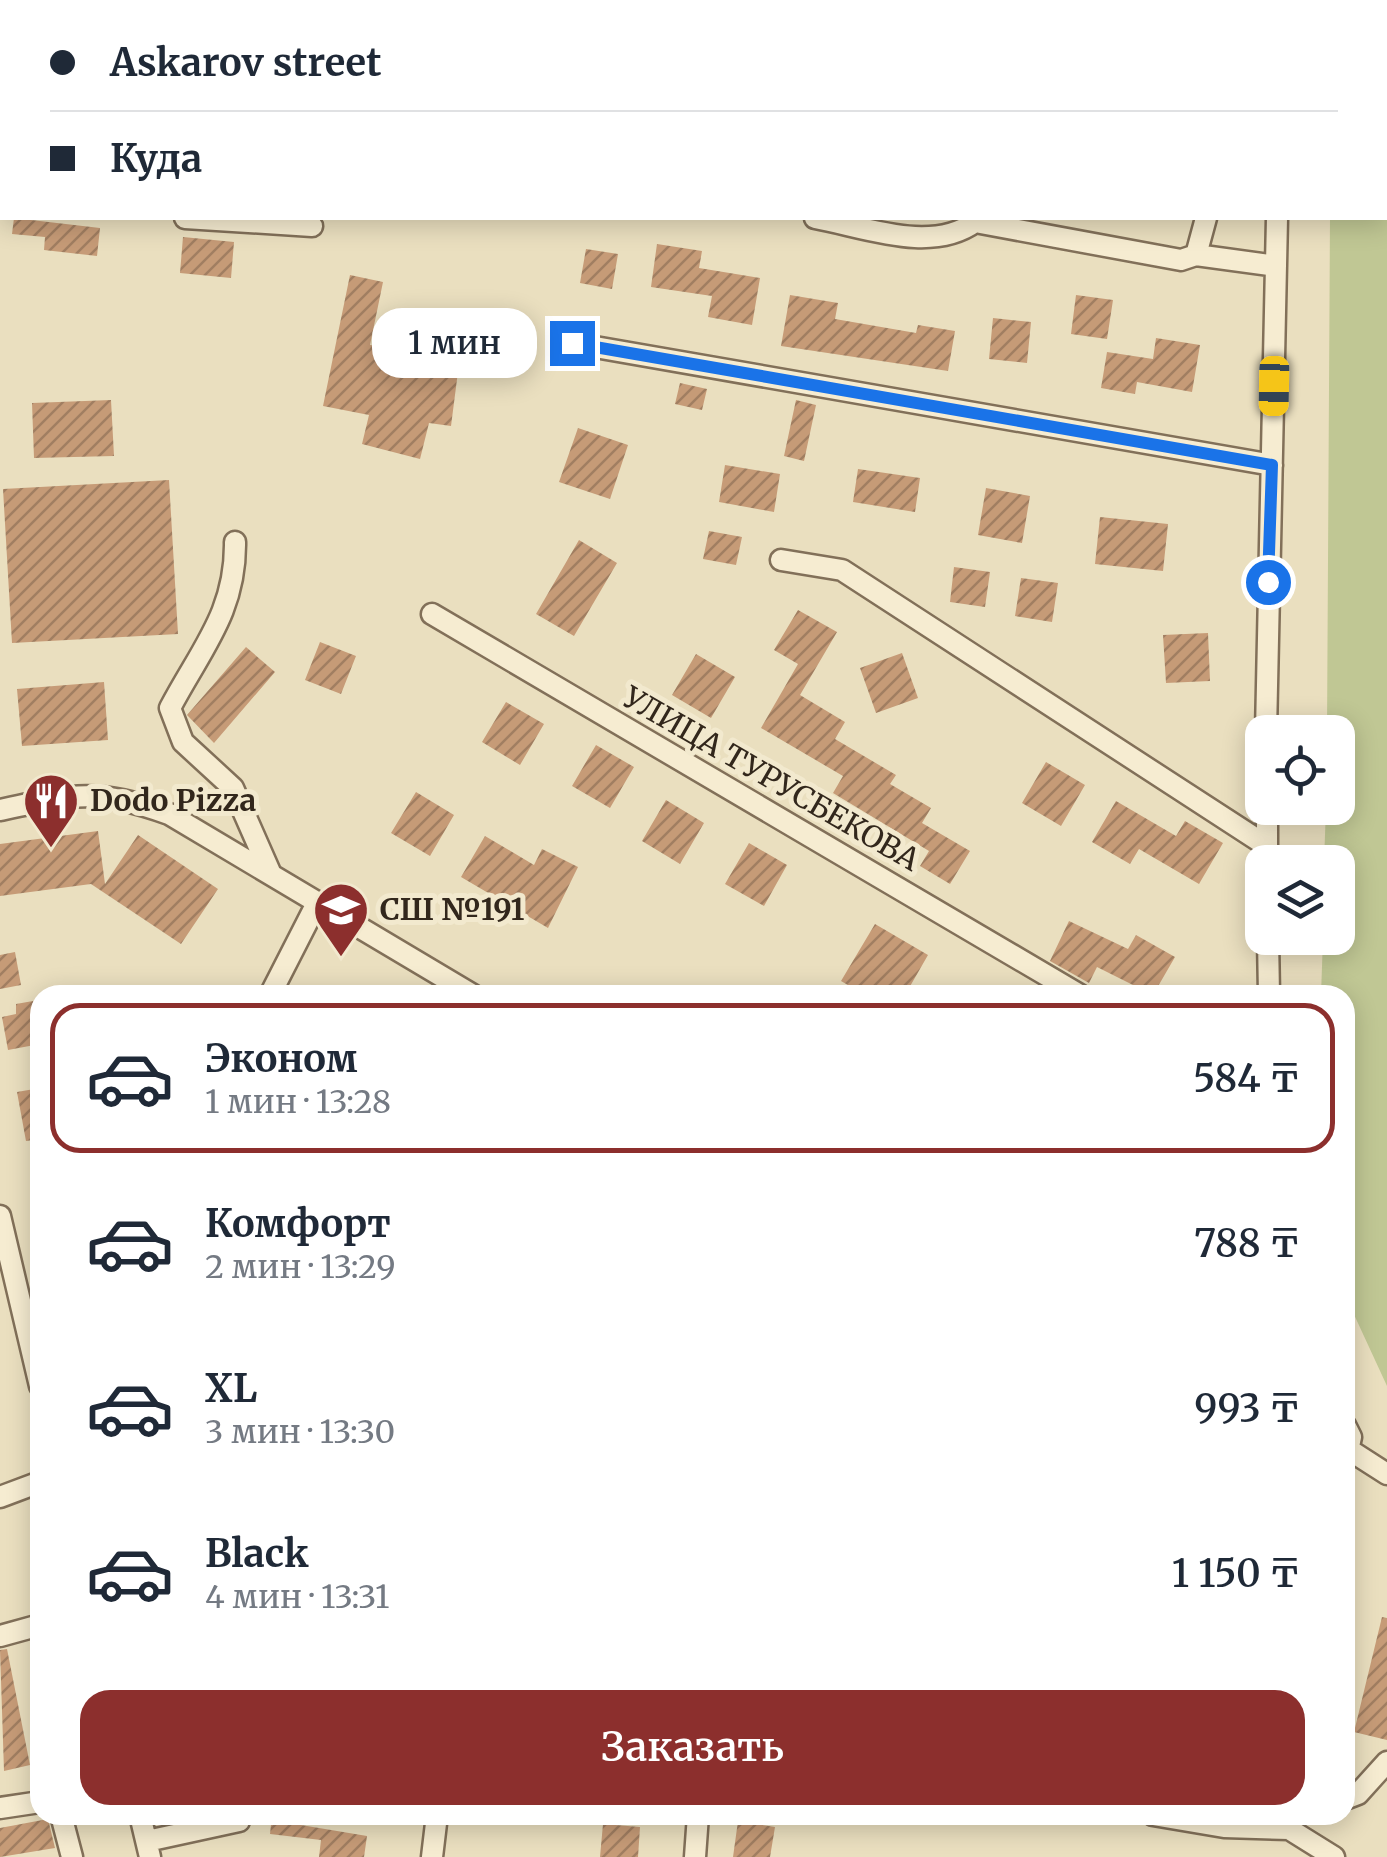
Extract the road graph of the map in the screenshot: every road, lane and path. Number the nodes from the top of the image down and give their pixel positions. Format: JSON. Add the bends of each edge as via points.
{"nodes":[{"id":1,"x":216,"y":220,"type":"edge"},
{"id":2,"x":826,"y":220,"type":"edge"},
{"id":3,"x":974,"y":220,"type":"edge"},
{"id":4,"x":1205,"y":220,"type":"edge"},
{"id":5,"x":1277,"y":220,"type":"edge"},
{"id":6,"x":312,"y":226,"type":"dead end"},
{"id":7,"x":1196,"y":254,"type":"junction"},
{"id":8,"x":1276,"y":266,"type":"junction"},
{"id":9,"x":572,"y":343,"type":"dead end"},
{"id":10,"x":1272,"y":465,"type":"junction"},
{"id":11,"x":235,"y":542,"type":"dead end"},
{"id":12,"x":781,"y":560,"type":"dead end"},
{"id":13,"x":432,"y":614,"type":"dead end"},
{"id":14,"x":1266,"y":715,"type":"edge"},
{"id":15,"x":0,"y":810,"type":"edge"},
{"id":16,"x":1254,"y":845,"type":"edge"},
{"id":17,"x":271,"y":874,"type":"junction"},
{"id":18,"x":317,"y":903,"type":"junction"},
{"id":19,"x":1268,"y":955,"type":"edge"},
{"id":20,"x":275,"y":985,"type":"edge"},
{"id":21,"x":456,"y":985,"type":"edge"},
{"id":22,"x":1063,"y":985,"type":"edge"},
{"id":23,"x":1269,"y":985,"type":"edge"},
{"id":24,"x":0,"y":1216,"type":"edge"},
{"id":25,"x":30,"y":1344,"type":"edge"},
{"id":26,"x":1355,"y":1462,"type":"edge"},
{"id":27,"x":1387,"y":1474,"type":"edge"},
{"id":28,"x":30,"y":1486,"type":"edge"},
{"id":29,"x":0,"y":1497,"type":"edge"},
{"id":30,"x":30,"y":1628,"type":"edge"},
{"id":31,"x":0,"y":1636,"type":"edge"},
{"id":32,"x":1387,"y":1762,"type":"edge"},
{"id":33,"x":1355,"y":1795,"type":"edge"},
{"id":34,"x":30,"y":1804,"type":"edge"},
{"id":35,"x":0,"y":1808,"type":"edge"},
{"id":36,"x":64,"y":1825,"type":"edge"},
{"id":37,"x":230,"y":1825,"type":"edge"},
{"id":38,"x":435,"y":1825,"type":"edge"},
{"id":39,"x":697,"y":1825,"type":"edge"},
{"id":40,"x":1212,"y":1825,"type":"edge"},
{"id":41,"x":1250,"y":1825,"type":"edge"},
{"id":42,"x":1293,"y":1825,"type":"edge"},
{"id":43,"x":148,"y":1849,"type":"edge"},
{"id":44,"x":72,"y":1857,"type":"edge"},
{"id":45,"x":432,"y":1857,"type":"edge"},
{"id":46,"x":695,"y":1857,"type":"edge"},
{"id":47,"x":1334,"y":1857,"type":"edge"}],
"edges":[{"from":1,"to":6,"type":"street"},
{"from":2,"to":3,"type":"street","via":[[930,239],[958,234]]},
{"from":3,"to":7,"type":"street","via":[[1181,260]]},
{"from":4,"to":7,"type":"street"},
{"from":5,"to":8,"type":"street"},
{"from":7,"to":8,"type":"street"},
{"from":8,"to":10,"type":"street"},
{"from":9,"to":10,"type":"street"},
{"from":10,"to":14,"type":"street"},
{"from":11,"to":17,"type":"street","via":[[236,580],[214,639],[170,708],[182,742],[234,788]]},
{"from":12,"to":16,"type":"street","via":[[842,570]]},
{"from":13,"to":22,"type":"street","name":"УЛИЦА ТУРУСБЕКОВА"},
{"from":15,"to":17,"type":"street","via":[[74,794],[118,796],[169,814]]},
{"from":17,"to":18,"type":"street"},
{"from":18,"to":20,"type":"street"},
{"from":18,"to":21,"type":"street"},
{"from":19,"to":23,"type":"street"},
{"from":24,"to":25,"type":"street"},
{"from":26,"to":27,"type":"street"},
{"from":28,"to":29,"type":"street"},
{"from":30,"to":31,"type":"street"},
{"from":32,"to":33,"type":"street"},
{"from":34,"to":35,"type":"street"},
{"from":36,"to":44,"type":"street"},
{"from":37,"to":43,"type":"street"},
{"from":38,"to":45,"type":"street"},
{"from":39,"to":46,"type":"street"},
{"from":40,"to":41,"type":"street"},
{"from":42,"to":47,"type":"street"}]}
